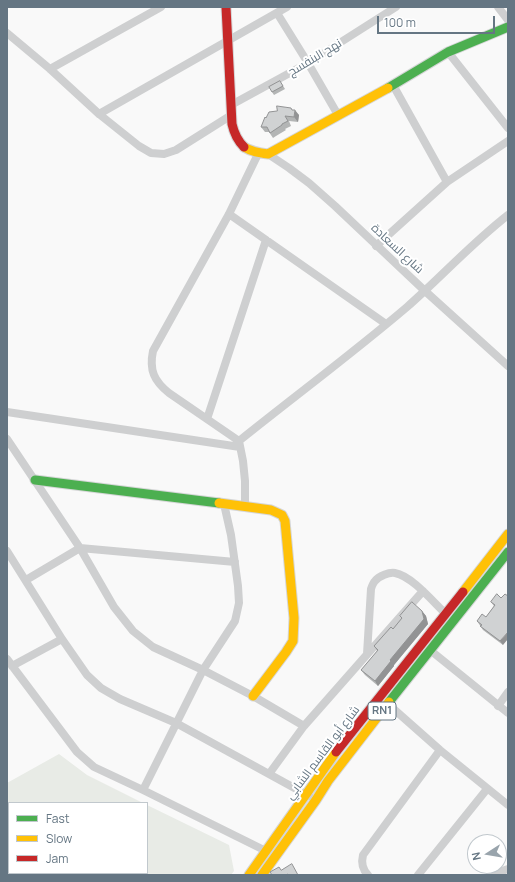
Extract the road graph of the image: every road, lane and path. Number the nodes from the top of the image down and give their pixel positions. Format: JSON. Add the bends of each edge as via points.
{"nodes":[{"id":1,"x":160,"y":7,"type":"edge"},
{"id":2,"x":226,"y":7,"type":"edge"},
{"id":3,"x":288,"y":7,"type":"edge"},
{"id":4,"x":396,"y":7,"type":"edge"},
{"id":5,"x":498,"y":7,"type":"edge"},
{"id":6,"x":277,"y":13,"type":"junction"},
{"id":7,"x":508,"y":20,"type":"edge"},
{"id":8,"x":508,"y":27,"type":"edge"},
{"id":9,"x":7,"y":33,"type":"edge"},
{"id":10,"x":228,"y":41,"type":"junction"},
{"id":11,"x":448,"y":52,"type":"junction"},
{"id":12,"x":308,"y":63,"type":"junction"},
{"id":13,"x":50,"y":69,"type":"junction"},
{"id":14,"x":393,"y":85,"type":"junction"},
{"id":15,"x":231,"y":105,"type":"junction"},
{"id":16,"x":99,"y":114,"type":"junction"},
{"id":17,"x":338,"y":115,"type":"junction"},
{"id":18,"x":230,"y":116,"type":"junction"},
{"id":19,"x":508,"y":128,"type":"edge"},
{"id":20,"x":508,"y":141,"type":"edge"},
{"id":21,"x":263,"y":154,"type":"junction"},
{"id":22,"x":447,"y":182,"type":"junction"},
{"id":23,"x":229,"y":214,"type":"junction"},
{"id":24,"x":508,"y":215,"type":"edge"},
{"id":25,"x":266,"y":240,"type":"junction"},
{"id":26,"x":376,"y":246,"type":"junction"},
{"id":27,"x":425,"y":291,"type":"junction"},
{"id":28,"x":386,"y":324,"type":"junction"},
{"id":29,"x":508,"y":366,"type":"edge"},
{"id":30,"x":7,"y":412,"type":"edge"},
{"id":31,"x":207,"y":419,"type":"junction"},
{"id":32,"x":7,"y":439,"type":"edge"},
{"id":33,"x":239,"y":444,"type":"junction"},
{"id":34,"x":34,"y":480,"type":"junction"},
{"id":35,"x":224,"y":504,"type":"junction"},
{"id":36,"x":245,"y":506,"type":"junction"},
{"id":37,"x":508,"y":534,"type":"edge"},
{"id":38,"x":80,"y":548,"type":"junction"},
{"id":39,"x":7,"y":551,"type":"edge"},
{"id":40,"x":508,"y":552,"type":"edge"},
{"id":41,"x":235,"y":562,"type":"junction"},
{"id":42,"x":26,"y":580,"type":"junction"},
{"id":43,"x":423,"y":591,"type":"junction"},
{"id":44,"x":446,"y":614,"type":"junction"},
{"id":45,"x":62,"y":640,"type":"junction"},
{"id":46,"x":430,"y":650,"type":"junction"},
{"id":47,"x":367,"y":654,"type":"junction"},
{"id":48,"x":9,"y":663,"type":"edge"},
{"id":49,"x":203,"y":670,"type":"junction"},
{"id":50,"x":508,"y":692,"type":"edge"},
{"id":51,"x":253,"y":696,"type":"junction"},
{"id":52,"x":388,"y":704,"type":"junction"},
{"id":53,"x":498,"y":706,"type":"junction"},
{"id":54,"x":508,"y":714,"type":"edge"},
{"id":55,"x":176,"y":723,"type":"junction"},
{"id":56,"x":304,"y":726,"type":"junction"},
{"id":57,"x":440,"y":750,"type":"junction"},
{"id":58,"x":269,"y":774,"type":"junction"},
{"id":59,"x":487,"y":789,"type":"junction"},
{"id":60,"x":143,"y":790,"type":"junction"},
{"id":61,"x":306,"y":794,"type":"junction"},
{"id":62,"x":316,"y":800,"type":"junction"},
{"id":63,"x":508,"y":805,"type":"edge"},
{"id":64,"x":266,"y":851,"type":"junction"},
{"id":65,"x":508,"y":869,"type":"edge"},
{"id":66,"x":248,"y":875,"type":"edge"},
{"id":67,"x":262,"y":875,"type":"edge"},
{"id":68,"x":368,"y":875,"type":"edge"},
{"id":69,"x":418,"y":875,"type":"edge"},
{"id":70,"x":490,"y":875,"type":"edge"}],
"edges":[{"from":1,"to":13,"type":"street"},
{"from":2,"to":10,"type":"street","name":"شارع السعادة"},
{"from":3,"to":6,"type":"street"},
{"from":4,"to":12,"type":"street","name":"نهج البنفسج"},
{"from":5,"to":7,"type":"street"},
{"from":6,"to":10,"type":"street"},
{"from":6,"to":12,"type":"street"},
{"from":8,"to":11,"type":"street"},
{"from":9,"to":13,"type":"street"},
{"from":10,"to":15,"type":"street","name":"شارع السعادة"},
{"from":10,"to":16,"type":"street"},
{"from":11,"to":14,"type":"street"},
{"from":11,"to":19,"type":"street"},
{"from":12,"to":15,"type":"street","name":"نهج البنفسج"},
{"from":12,"to":17,"type":"street"},
{"from":13,"to":16,"type":"street"},
{"from":14,"to":17,"type":"street"},
{"from":14,"to":22,"type":"street"},
{"from":15,"to":18,"type":"street","name":"شارع السعادة"},
{"from":16,"to":18,"type":"street","via":[[139,146],[151,152],[164,154],[176,150]]},
{"from":17,"to":21,"type":"street"},
{"from":18,"to":21,"type":"street","name":"شارع السعادة","via":[[237,140],[246,149]]},
{"from":20,"to":22,"type":"street"},
{"from":21,"to":23,"type":"street"},
{"from":21,"to":26,"type":"street","name":"شارع السعادة","via":[[289,168],[309,183]]},
{"from":22,"to":26,"type":"street"},
{"from":23,"to":25,"type":"street"},
{"from":23,"to":31,"type":"street","via":[[153,351],[151,361],[152,370],[161,386]]},
{"from":24,"to":27,"type":"street"},
{"from":25,"to":28,"type":"street"},
{"from":25,"to":31,"type":"street"},
{"from":26,"to":27,"type":"street","name":"شارع السعادة"},
{"from":27,"to":28,"type":"street"},
{"from":27,"to":29,"type":"street","name":"شارع السعادة"},
{"from":28,"to":33,"type":"street"},
{"from":30,"to":33,"type":"street"},
{"from":31,"to":33,"type":"street"},
{"from":32,"to":34,"type":"street"},
{"from":33,"to":36,"type":"street","via":[[245,481]]},
{"from":34,"to":35,"type":"street"},
{"from":34,"to":38,"type":"street"},
{"from":35,"to":36,"type":"street"},
{"from":35,"to":41,"type":"street"},
{"from":36,"to":51,"type":"street","via":[[272,510],[282,515],[286,521],[294,618],[293,641]]},
{"from":37,"to":44,"type":"street","name":"شارع أبو القاسم الشابي","number":"RN1"},
{"from":38,"to":41,"type":"street"},
{"from":38,"to":42,"type":"street"},
{"from":38,"to":49,"type":"street","via":[[114,607],[133,631],[153,647]]},
{"from":39,"to":42,"type":"street"},
{"from":40,"to":46,"type":"street","name":"شارع أبو القاسم الشابي","number":"RN1"},
{"from":41,"to":49,"type":"street","via":[[239,603],[235,621]]},
{"from":42,"to":45,"type":"street"},
{"from":43,"to":44,"type":"street"},
{"from":43,"to":47,"type":"street"},
{"from":43,"to":47,"type":"street","via":[[406,578],[394,573],[375,580],[370,589]]},
{"from":44,"to":61,"type":"street","name":"شارع أبو القاسم الشابي","number":"RN1","via":[[332,757]]},
{"from":45,"to":48,"type":"street"},
{"from":45,"to":55,"type":"street","via":[[87,675],[101,688]]},
{"from":46,"to":52,"type":"street","name":"شارع أبو القاسم الشابي","number":"RN1"},
{"from":46,"to":53,"type":"street"},
{"from":47,"to":56,"type":"street"},
{"from":48,"to":60,"type":"street","via":[[77,752],[94,766]]},
{"from":49,"to":51,"type":"street"},
{"from":49,"to":55,"type":"street"},
{"from":50,"to":53,"type":"street"},
{"from":51,"to":56,"type":"street"},
{"from":52,"to":57,"type":"street"},
{"from":52,"to":62,"type":"street","name":"شارع أبو القاسم الشابي","number":"RN1","via":[[340,764]]},
{"from":53,"to":54,"type":"street"},
{"from":55,"to":58,"type":"street"},
{"from":55,"to":60,"type":"street"},
{"from":56,"to":58,"type":"street"},
{"from":57,"to":59,"type":"street"},
{"from":57,"to":68,"type":"street","via":[[363,855],[362,867]]},
{"from":58,"to":61,"type":"street"},
{"from":59,"to":63,"type":"street"},
{"from":59,"to":69,"type":"street"},
{"from":60,"to":64,"type":"street"},
{"from":61,"to":62,"type":"street"},
{"from":61,"to":64,"type":"street","name":"شارع أبو القاسم الشابي","number":"RN1"},
{"from":62,"to":67,"type":"street","name":"شارع أبو القاسم الشابي","number":"RN1"},
{"from":64,"to":66,"type":"street","name":"شارع أبو القاسم الشابي","number":"RN1"},
{"from":65,"to":70,"type":"street"}]}
